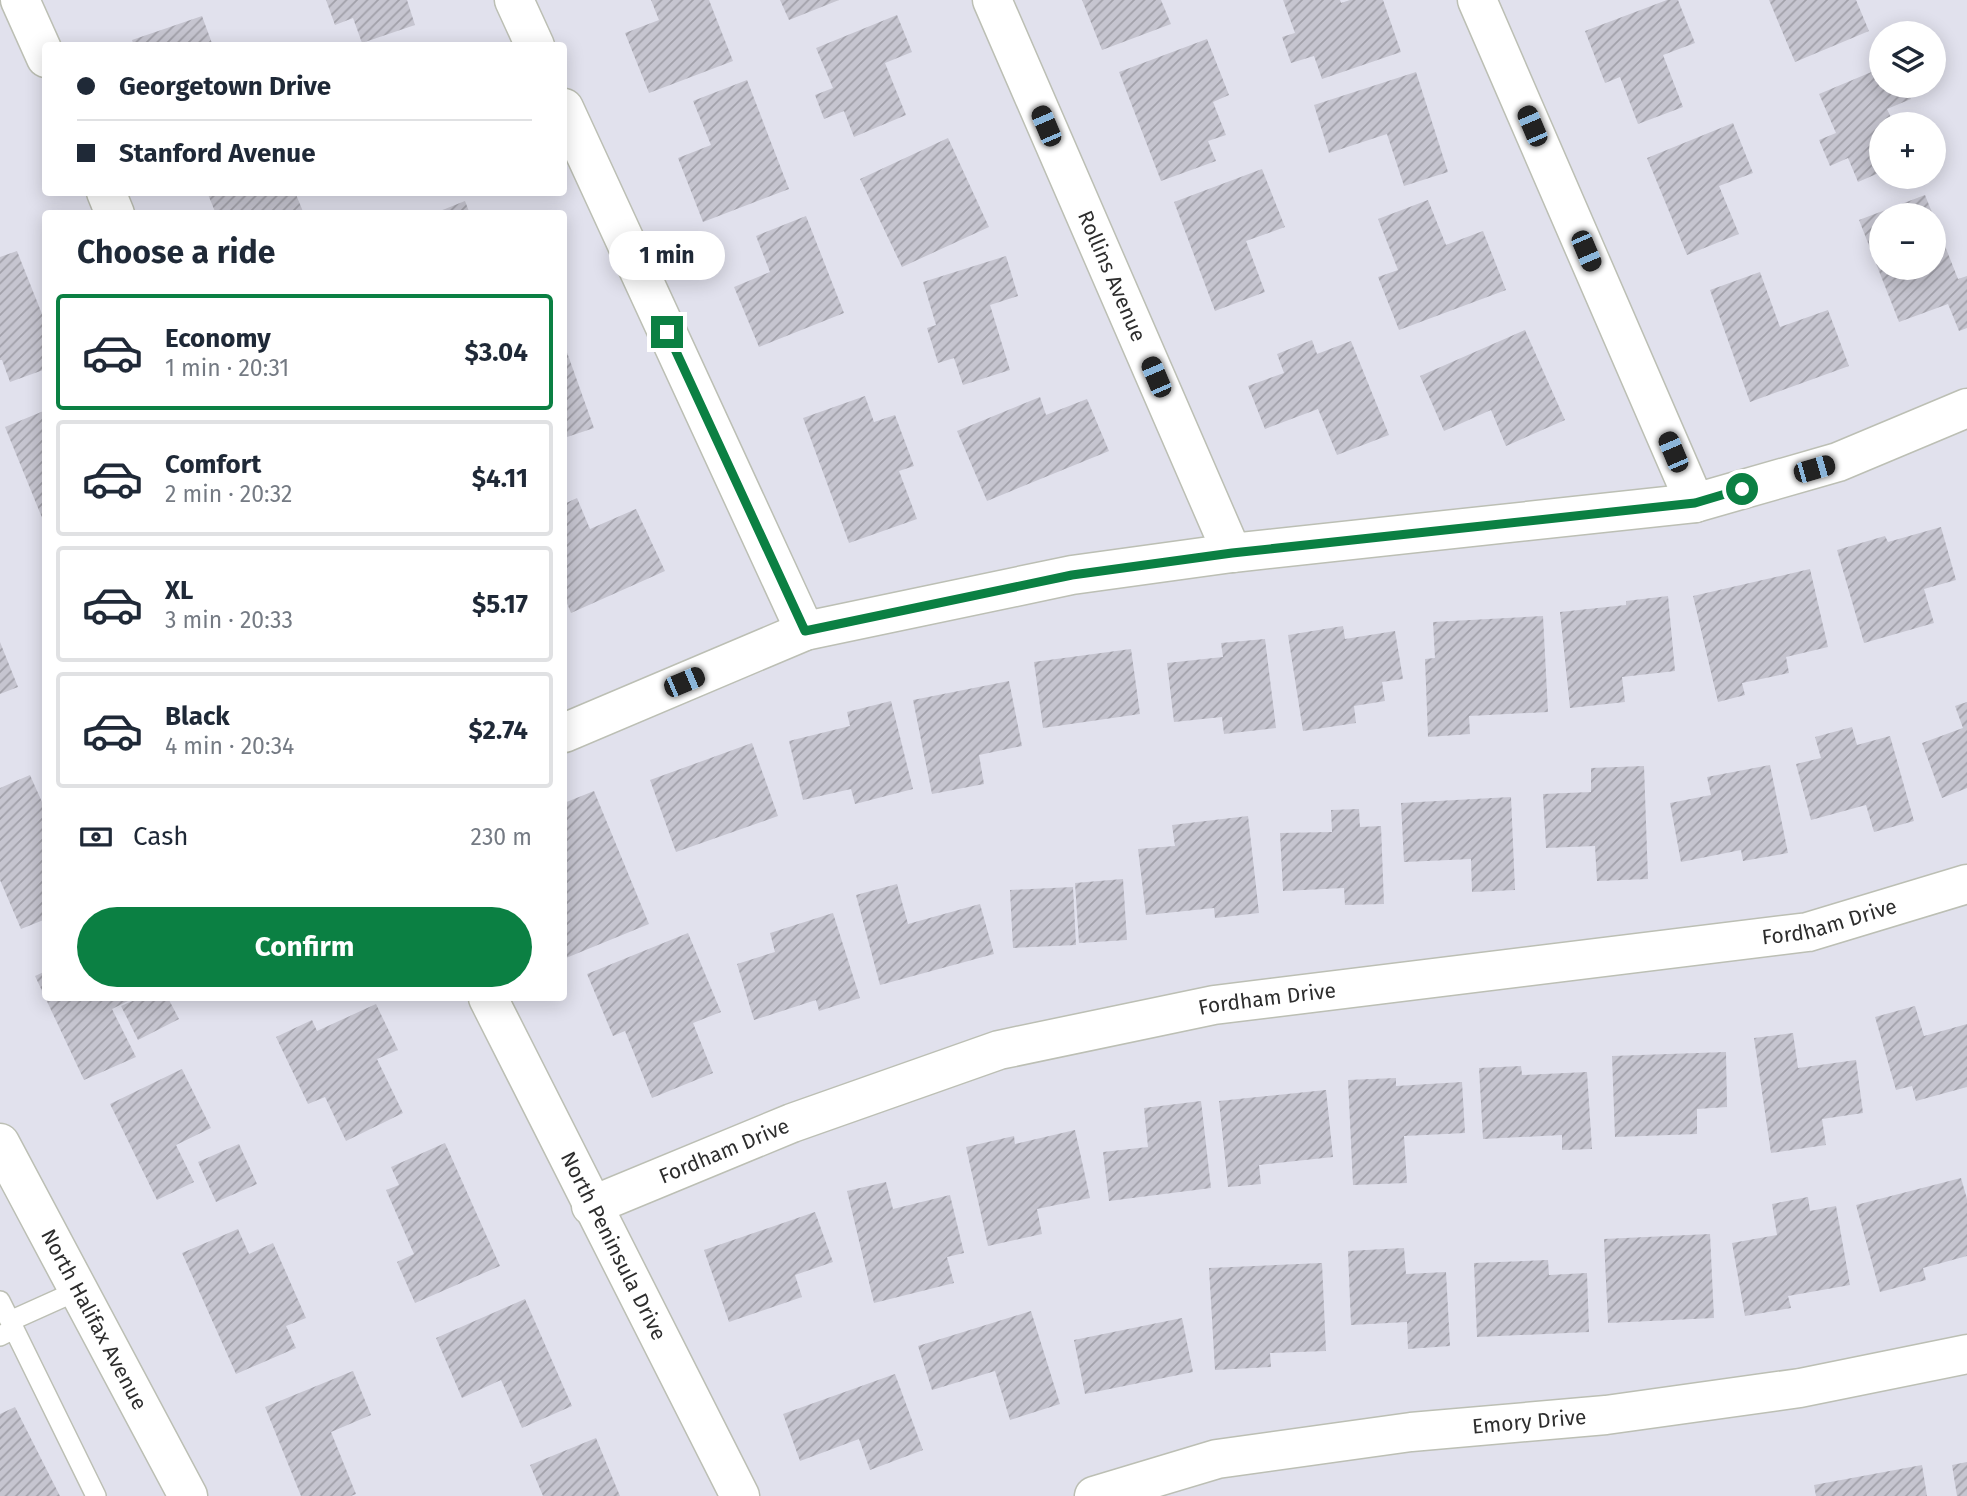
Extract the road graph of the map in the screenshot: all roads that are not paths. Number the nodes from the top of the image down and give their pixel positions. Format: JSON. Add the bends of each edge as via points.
{"nodes":[{"id":1,"x":20,"y":0,"type":"edge"},
{"id":2,"x":514,"y":0,"type":"edge"},
{"id":3,"x":992,"y":0,"type":"edge"},
{"id":4,"x":1477,"y":0,"type":"edge"},
{"id":5,"x":533,"y":42,"type":"edge"},
{"id":6,"x":42,"y":49,"type":"edge"},
{"id":7,"x":567,"y":115,"type":"edge"},
{"id":8,"x":1967,"y":408,"type":"edge"},
{"id":9,"x":1695,"y":503,"type":"junction"},
{"id":10,"x":1232,"y":553,"type":"junction"},
{"id":11,"x":805,"y":631,"type":"junction"},
{"id":12,"x":567,"y":732,"type":"edge"},
{"id":13,"x":1967,"y":884,"type":"edge"},
{"id":14,"x":489,"y":1001,"type":"edge"},
{"id":15,"x":0,"y":1143,"type":"edge"},
{"id":16,"x":591,"y":1206,"type":"junction"},
{"id":17,"x":79,"y":1290,"type":"junction"},
{"id":18,"x":0,"y":1301,"type":"edge"},
{"id":19,"x":8,"y":1329,"type":"edge"},
{"id":20,"x":1967,"y":1354,"type":"edge"},
{"id":21,"x":96,"y":1496,"type":"edge"},
{"id":22,"x":188,"y":1496,"type":"edge"},
{"id":23,"x":740,"y":1496,"type":"edge"},
{"id":24,"x":1094,"y":1496,"type":"edge"}],
"edges":[{"from":1,"to":6,"type":"street"},
{"from":2,"to":5,"type":"street"},
{"from":3,"to":10,"type":"street","name":"Rollins Avenue"},
{"from":4,"to":9,"type":"street"},
{"from":7,"to":11,"type":"street"},
{"from":8,"to":9,"type":"street","via":[[1838,462]]},
{"from":9,"to":10,"type":"street"},
{"from":10,"to":11,"type":"street","via":[[1072,575]]},
{"from":11,"to":12,"type":"street"},
{"from":13,"to":16,"type":"street","name":"Fordham Drive","via":[[1808,932],[1213,1004],[999,1050],[792,1122]]},
{"from":14,"to":16,"type":"street","name":"North Peninsula Drive"},
{"from":15,"to":17,"type":"street","name":"North Halifax Avenue"},
{"from":16,"to":23,"type":"street","name":"North Peninsula Drive"},
{"from":17,"to":19,"type":"lane"},
{"from":17,"to":22,"type":"street","name":"North Halifax Avenue"},
{"from":18,"to":19,"type":"lane"},
{"from":19,"to":21,"type":"lane"},
{"from":20,"to":24,"type":"street","name":"Emory Drive","via":[[1800,1388],[1606,1415],[1411,1432],[1217,1460]]}]}
